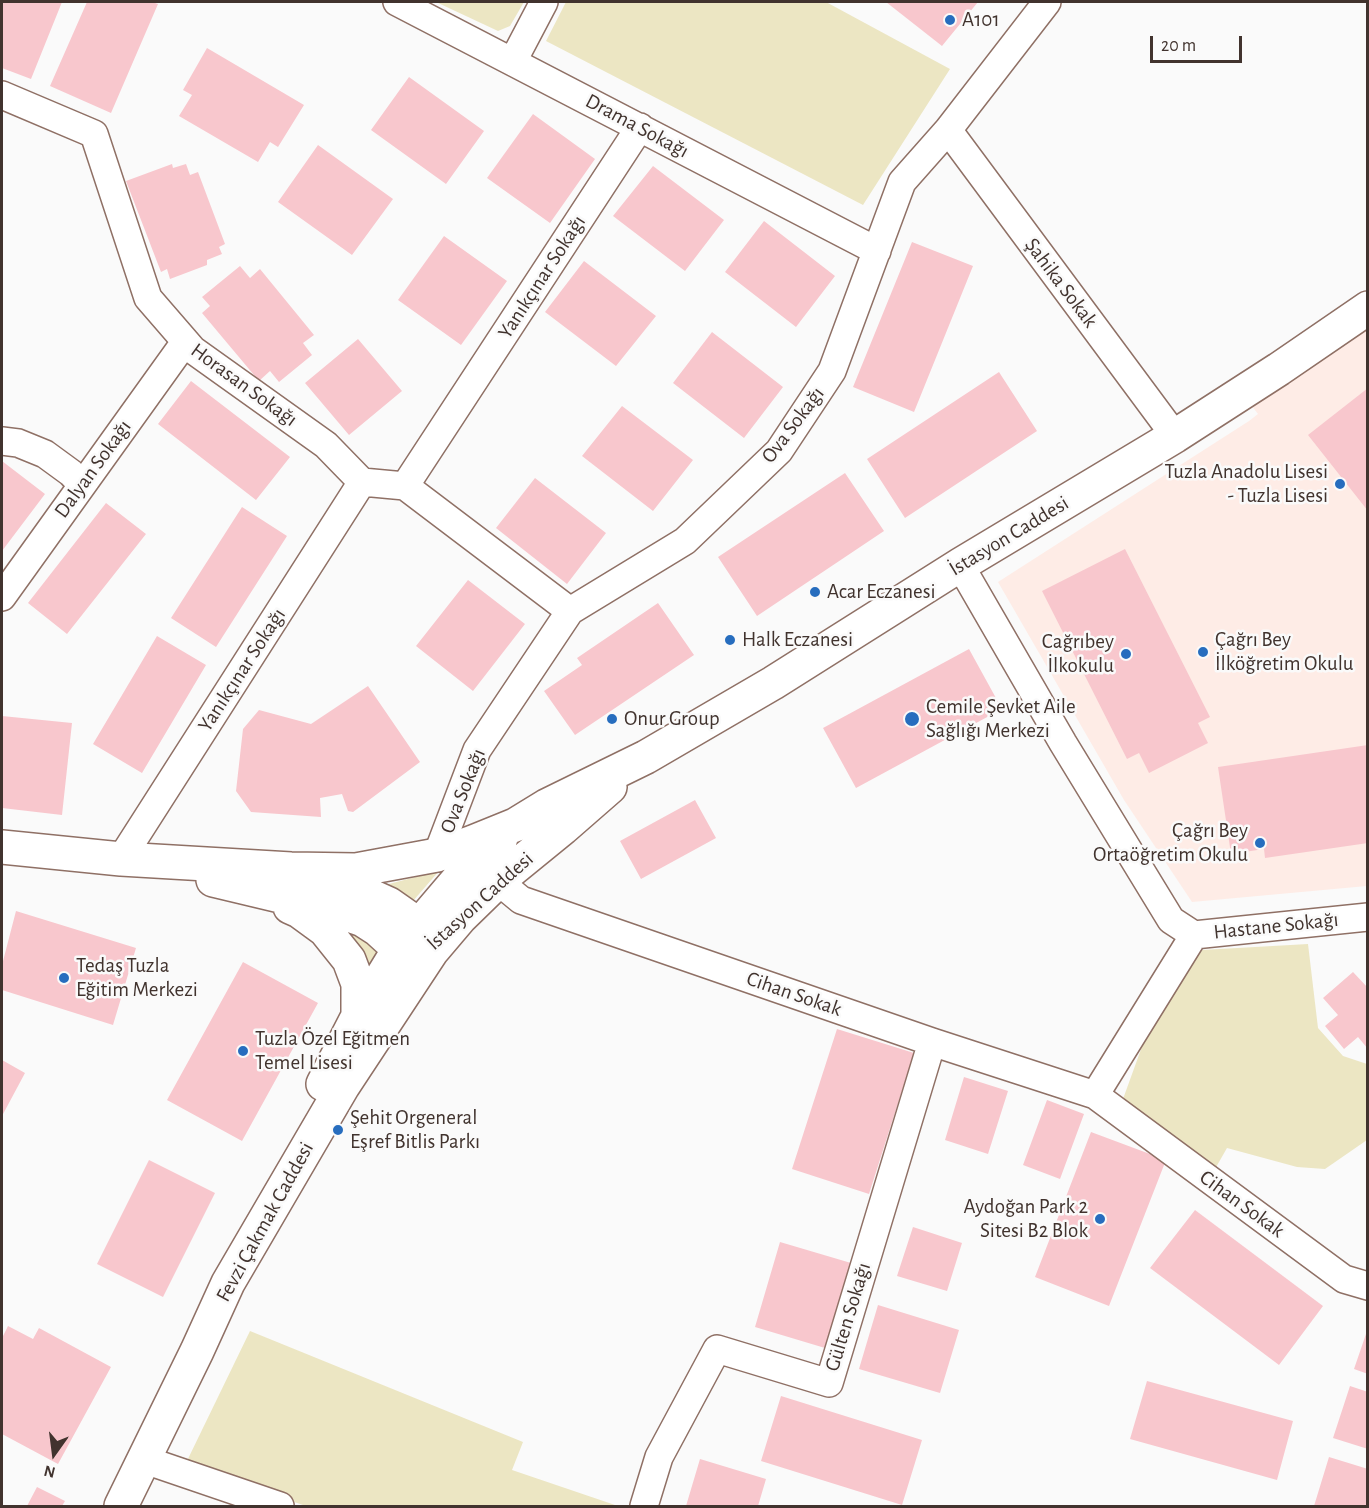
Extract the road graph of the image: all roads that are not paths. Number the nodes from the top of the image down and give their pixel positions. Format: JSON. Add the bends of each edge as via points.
{"nodes":[{"id":1,"x":397,"y":2,"type":"edge"},
{"id":2,"x":544,"y":2,"type":"edge"},
{"id":3,"x":1047,"y":2,"type":"edge"},
{"id":4,"x":513,"y":61,"type":"junction"},
{"id":5,"x":2,"y":95,"type":"edge"},
{"id":6,"x":640,"y":127,"type":"junction"},
{"id":7,"x":948,"y":130,"type":"junction"},
{"id":8,"x":877,"y":251,"type":"junction"},
{"id":9,"x":1368,"y":308,"type":"edge"},
{"id":10,"x":186,"y":342,"type":"junction"},
{"id":11,"x":1175,"y":436,"type":"junction"},
{"id":12,"x":2,"y":441,"type":"edge"},
{"id":13,"x":362,"y":482,"type":"junction"},
{"id":14,"x":82,"y":485,"type":"junction"},
{"id":15,"x":405,"y":486,"type":"junction"},
{"id":16,"x":960,"y":565,"type":"junction"},
{"id":17,"x":2,"y":597,"type":"edge"},
{"id":18,"x":570,"y":611,"type":"junction"},
{"id":19,"x":646,"y":757,"type":"junction"},
{"id":20,"x":515,"y":825,"type":"junction"},
{"id":21,"x":2,"y":847,"type":"edge"},
{"id":22,"x":437,"y":855,"type":"junction"},
{"id":23,"x":121,"y":859,"type":"junction"},
{"id":24,"x":291,"y":869,"type":"junction"},
{"id":25,"x":498,"y":881,"type":"junction"},
{"id":26,"x":254,"y":890,"type":"junction"},
{"id":27,"x":1368,"y":917,"type":"edge"},
{"id":28,"x":1194,"y":935,"type":"junction"},
{"id":29,"x":426,"y":938,"type":"junction"},
{"id":30,"x":399,"y":949,"type":"junction"},
{"id":31,"x":358,"y":1016,"type":"junction"},
{"id":32,"x":932,"y":1042,"type":"junction"},
{"id":33,"x":1095,"y":1095,"type":"junction"},
{"id":34,"x":228,"y":1283,"type":"junction"},
{"id":35,"x":1365,"y":1285,"type":"edge"},
{"id":36,"x":145,"y":1460,"type":"junction"},
{"id":37,"x":121,"y":1506,"type":"edge"},
{"id":38,"x":280,"y":1506,"type":"edge"},
{"id":39,"x":644,"y":1506,"type":"edge"}],
"edges":[{"from":1,"to":4,"type":"street","name":"Drama Sokağı"},
{"from":2,"to":4,"type":"street"},
{"from":3,"to":7,"type":"street","name":"Ova Sokağı"},
{"from":4,"to":6,"type":"street","name":"Drama Sokağı"},
{"from":5,"to":10,"type":"street","name":"Horasan Sokağı","via":[[94,134],[148,297]]},
{"from":6,"to":8,"type":"street","name":"Drama Sokağı"},
{"from":6,"to":15,"type":"street","name":"Yanıkçınar Sokağı"},
{"from":7,"to":8,"type":"street","name":"Ova Sokağı","via":[[902,182]]},
{"from":7,"to":11,"type":"street","name":"Şahika Sokak"},
{"from":8,"to":18,"type":"street","name":"Ova Sokağı","via":[[832,371],[779,451],[684,541]]},
{"from":9,"to":11,"type":"street","name":"İstasyon Caddesi"},
{"from":10,"to":13,"type":"street","name":"Horasan Sokağı","via":[[326,445]]},
{"from":10,"to":14,"type":"street","name":"Dalyan Sokağı"},
{"from":11,"to":16,"type":"street","name":"İstasyon Caddesi"},
{"from":12,"to":14,"type":"street","via":[[45,454]]},
{"from":13,"to":15,"type":"street"},
{"from":13,"to":23,"type":"street","name":"Yanıkçınar Sokağı"},
{"from":14,"to":17,"type":"street","name":"Dalyan Sokağı"},
{"from":15,"to":18,"type":"street"},
{"from":16,"to":19,"type":"street","name":"İstasyon Caddesi","via":[[773,683]]},
{"from":16,"to":28,"type":"street","name":"Hastane Sokağı","via":[[1171,920]]},
{"from":18,"to":22,"type":"street","name":"Ova Sokağı","via":[[477,750]]},
{"from":19,"to":20,"type":"street","name":"İstasyon Caddesi"},
{"from":19,"to":25,"type":"street","name":"İstasyon Caddesi"},
{"from":20,"to":22,"type":"street","name":"İstasyon Caddesi"},
{"from":20,"to":29,"type":"street","via":[[473,862]]},
{"from":21,"to":23,"type":"street","name":"İstasyon Caddesi"},
{"from":22,"to":24,"type":"street","name":"İstasyon Caddesi","via":[[356,870]]},
{"from":23,"to":24,"type":"street","name":"İstasyon Caddesi"},
{"from":23,"to":26,"type":"street","name":"İstasyon Caddesi"},
{"from":24,"to":29,"type":"street","via":[[389,904]]},
{"from":25,"to":29,"type":"street","name":"İstasyon Caddesi","via":[[460,918]]},
{"from":25,"to":32,"type":"street","name":"Cihan Sokak","via":[[520,900]]},
{"from":26,"to":30,"type":"street","name":"İstasyon Caddesi","via":[[363,920]]},
{"from":26,"to":31,"type":"street","via":[[299,911],[325,930],[340,948],[358,984]]},
{"from":27,"to":28,"type":"street","name":"Hastane Sokağı"},
{"from":28,"to":33,"type":"street"},
{"from":29,"to":30,"type":"street","name":"İstasyon Caddesi","via":[[417,955]]},
{"from":29,"to":34,"type":"street","name":"Fevzi Çakmak Caddesi"},
{"from":30,"to":31,"type":"street"},
{"from":31,"to":34,"type":"street"},
{"from":32,"to":33,"type":"street","name":"Cihan Sokak"},
{"from":32,"to":39,"type":"street","name":"Gülten Sokağı","via":[[829,1383],[717,1349],[659,1457]]},
{"from":33,"to":35,"type":"street","name":"Cihan Sokak","via":[[1344,1279]]},
{"from":34,"to":36,"type":"street","name":"Fevzi Çakmak Caddesi"},
{"from":36,"to":37,"type":"street","name":"Fevzi Çakmak Caddesi"},
{"from":36,"to":38,"type":"street"}]}
